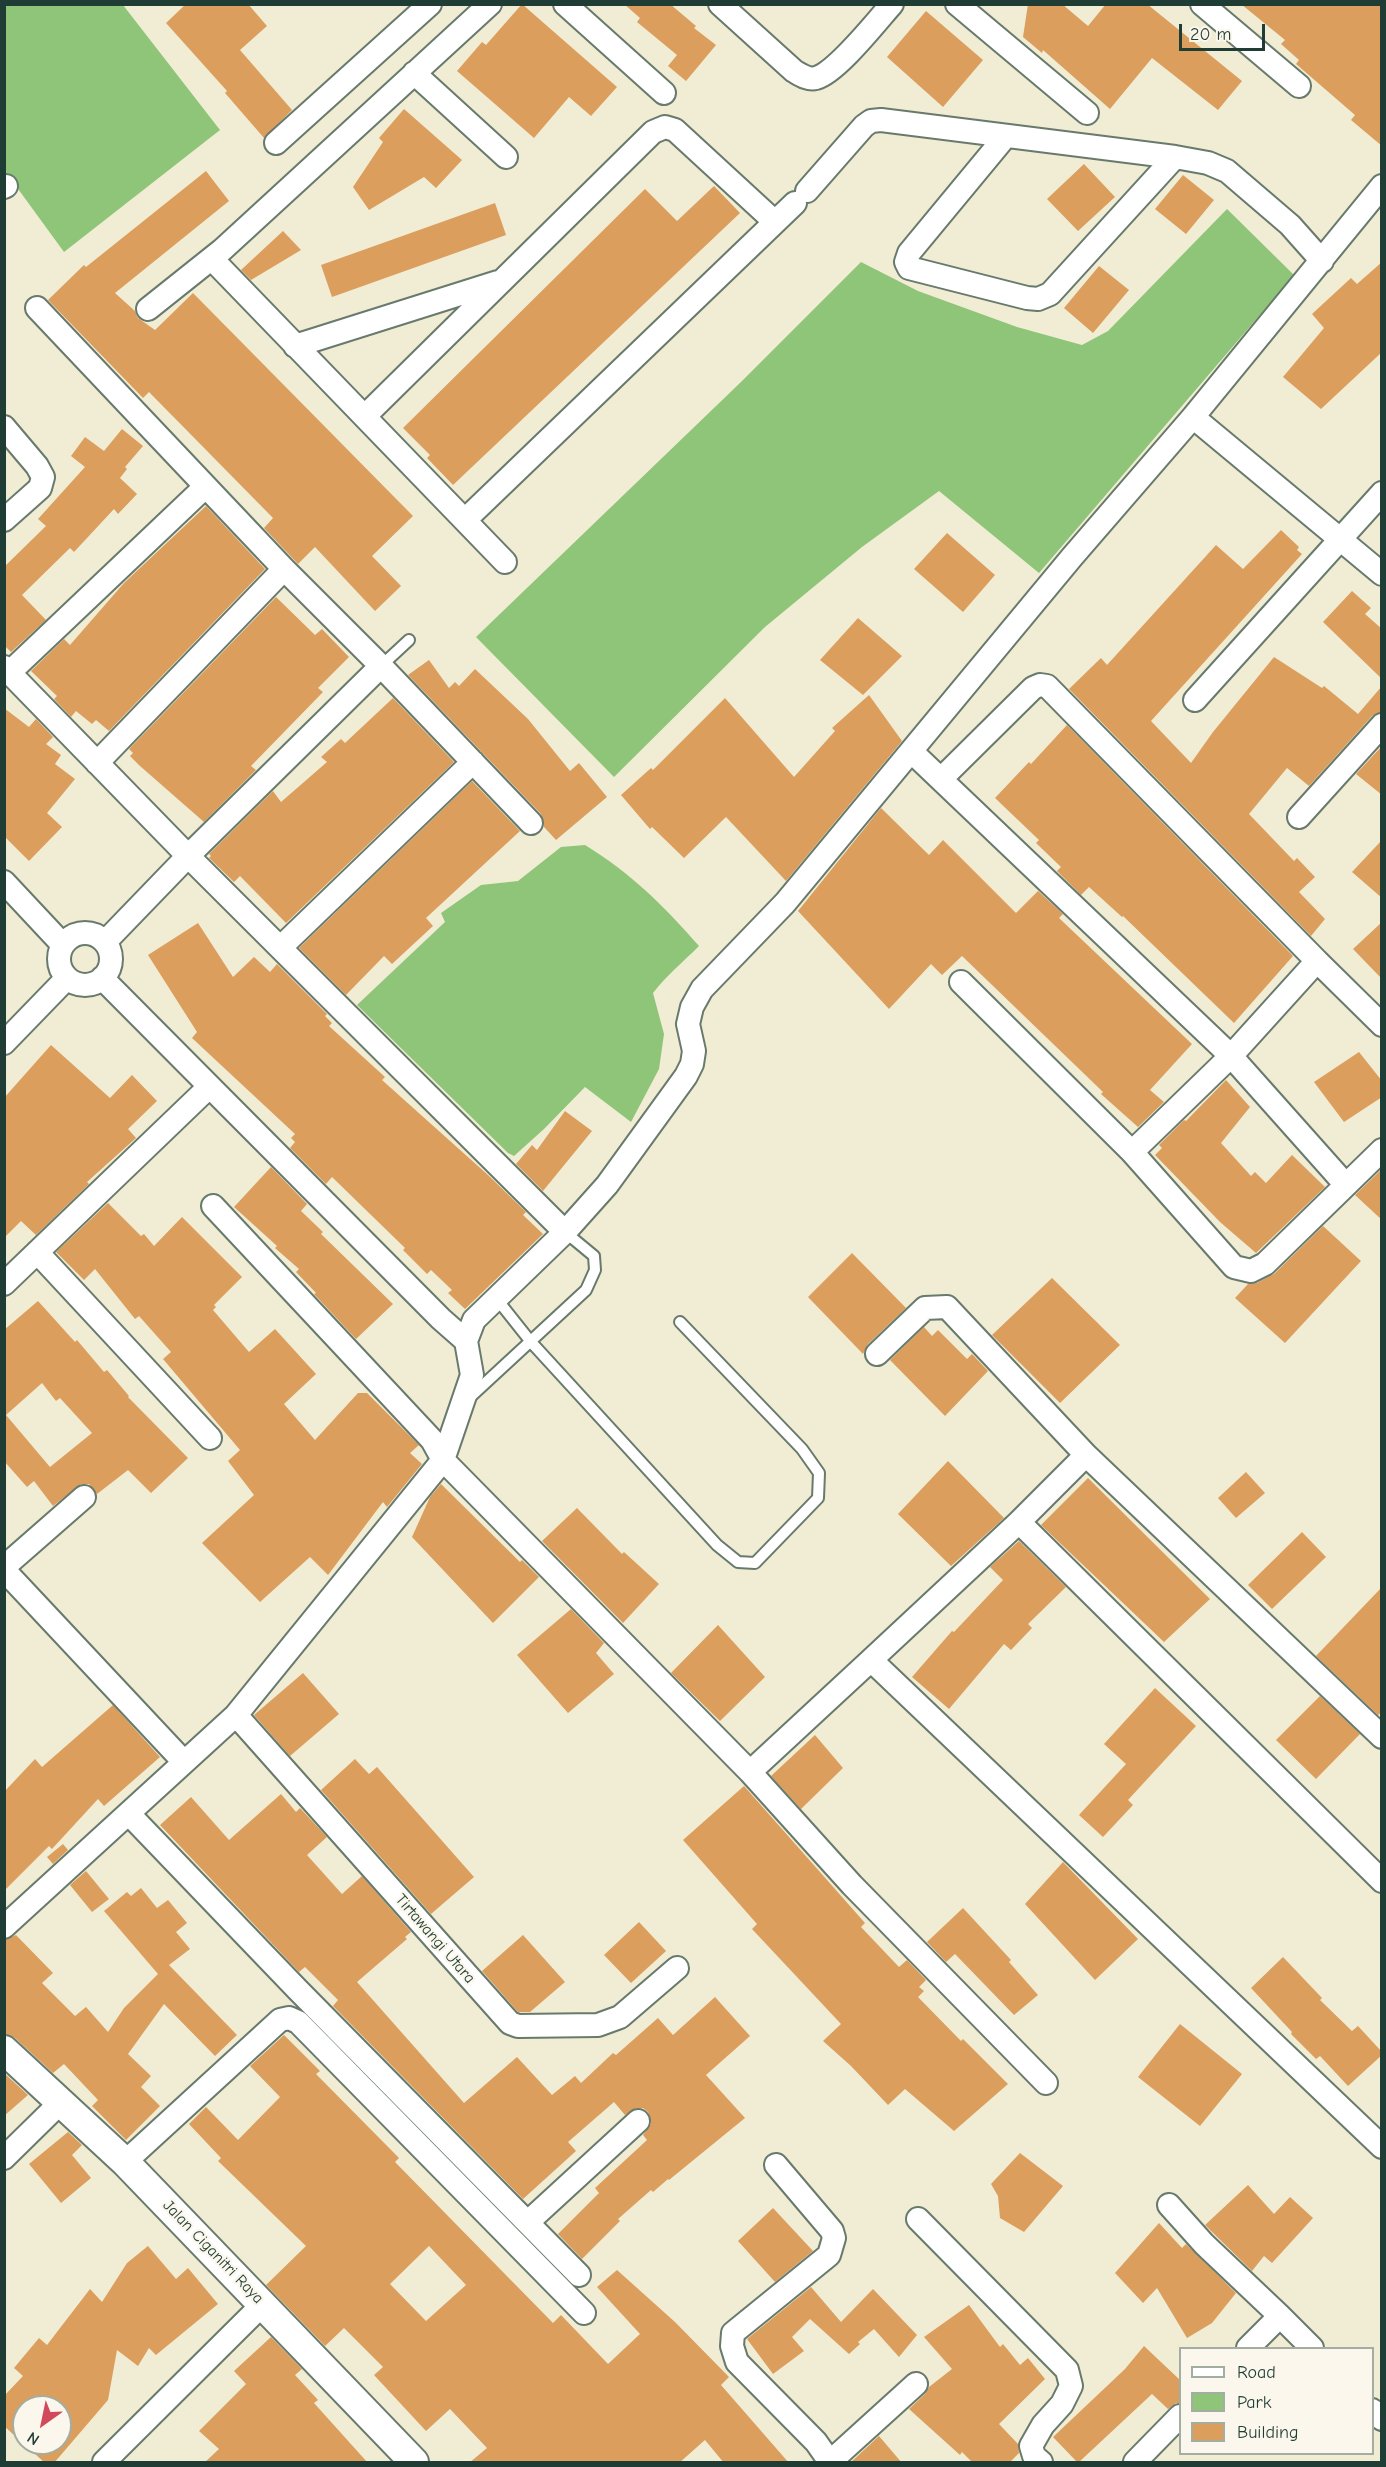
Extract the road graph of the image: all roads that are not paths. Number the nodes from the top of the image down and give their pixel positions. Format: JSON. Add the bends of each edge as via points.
{"nodes":[{"id":1,"x":430,"y":4,"type":"edge"},
{"id":2,"x":490,"y":4,"type":"edge"},
{"id":3,"x":565,"y":4,"type":"edge"},
{"id":4,"x":720,"y":4,"type":"edge"},
{"id":5,"x":892,"y":4,"type":"edge"},
{"id":6,"x":957,"y":4,"type":"edge"},
{"id":7,"x":1202,"y":4,"type":"edge"},
{"id":8,"x":414,"y":73,"type":"junction"},
{"id":9,"x":1299,"y":86,"type":"dead end"},
{"id":10,"x":664,"y":93,"type":"dead end"},
{"id":11,"x":1087,"y":113,"type":"dead end"},
{"id":12,"x":1005,"y":137,"type":"junction"},
{"id":13,"x":276,"y":143,"type":"dead end"},
{"id":14,"x":506,"y":157,"type":"dead end"},
{"id":15,"x":1175,"y":157,"type":"junction"},
{"id":16,"x":1382,"y":186,"type":"edge"},
{"id":17,"x":775,"y":222,"type":"junction"},
{"id":18,"x":212,"y":259,"type":"junction"},
{"id":19,"x":1322,"y":261,"type":"junction"},
{"id":20,"x":503,"y":280,"type":"junction"},
{"id":21,"x":37,"y":309,"type":"dead end"},
{"id":22,"x":148,"y":309,"type":"dead end"},
{"id":23,"x":295,"y":346,"type":"junction"},
{"id":24,"x":365,"y":416,"type":"junction"},
{"id":25,"x":1193,"y":417,"type":"junction"},
{"id":26,"x":4,"y":427,"type":"edge"},
{"id":27,"x":205,"y":487,"type":"junction"},
{"id":28,"x":1382,"y":493,"type":"edge"},
{"id":29,"x":4,"y":520,"type":"edge"},
{"id":30,"x":465,"y":520,"type":"junction"},
{"id":31,"x":1340,"y":538,"type":"junction"},
{"id":32,"x":505,"y":562,"type":"dead end"},
{"id":33,"x":284,"y":569,"type":"junction"},
{"id":34,"x":1382,"y":574,"type":"edge"},
{"id":35,"x":410,"y":640,"type":"dead end"},
{"id":36,"x":381,"y":666,"type":"junction"},
{"id":37,"x":7,"y":670,"type":"edge"},
{"id":38,"x":1195,"y":700,"type":"dead end"},
{"id":39,"x":1382,"y":726,"type":"edge"},
{"id":40,"x":912,"y":752,"type":"junction"},
{"id":41,"x":473,"y":762,"type":"junction"},
{"id":42,"x":97,"y":763,"type":"junction"},
{"id":43,"x":942,"y":778,"type":"junction"},
{"id":44,"x":1299,"y":817,"type":"dead end"},
{"id":45,"x":531,"y":823,"type":"dead end"},
{"id":46,"x":188,"y":856,"type":"junction"},
{"id":47,"x":4,"y":882,"type":"edge"},
{"id":48,"x":105,"y":942,"type":"junction"},
{"id":49,"x":63,"y":945,"type":"junction"},
{"id":50,"x":280,"y":947,"type":"junction"},
{"id":51,"x":1317,"y":961,"type":"junction"},
{"id":52,"x":67,"y":978,"type":"junction"},
{"id":53,"x":102,"y":978,"type":"junction"},
{"id":54,"x":960,"y":982,"type":"dead end"},
{"id":55,"x":1382,"y":1024,"type":"edge"},
{"id":56,"x":4,"y":1043,"type":"edge"},
{"id":57,"x":1232,"y":1056,"type":"junction"},
{"id":58,"x":209,"y":1087,"type":"junction"},
{"id":59,"x":1382,"y":1150,"type":"edge"},
{"id":60,"x":1132,"y":1152,"type":"junction"},
{"id":61,"x":1345,"y":1184,"type":"junction"},
{"id":62,"x":213,"y":1206,"type":"dead end"},
{"id":63,"x":565,"y":1232,"type":"junction"},
{"id":64,"x":37,"y":1252,"type":"junction"},
{"id":65,"x":4,"y":1284,"type":"edge"},
{"id":66,"x":496,"y":1298,"type":"junction"},
{"id":67,"x":680,"y":1322,"type":"dead end"},
{"id":68,"x":466,"y":1341,"type":"junction"},
{"id":69,"x":531,"y":1342,"type":"junction"},
{"id":70,"x":877,"y":1354,"type":"dead end"},
{"id":71,"x":464,"y":1403,"type":"junction"},
{"id":72,"x":210,"y":1438,"type":"dead end"},
{"id":73,"x":1086,"y":1455,"type":"junction"},
{"id":74,"x":443,"y":1460,"type":"junction"},
{"id":75,"x":84,"y":1497,"type":"dead end"},
{"id":76,"x":1019,"y":1522,"type":"junction"},
{"id":77,"x":4,"y":1568,"type":"edge"},
{"id":78,"x":871,"y":1660,"type":"junction"},
{"id":79,"x":236,"y":1715,"type":"junction"},
{"id":80,"x":1382,"y":1737,"type":"edge"},
{"id":81,"x":184,"y":1762,"type":"junction"},
{"id":82,"x":750,"y":1772,"type":"junction"},
{"id":83,"x":129,"y":1814,"type":"junction"},
{"id":84,"x":1382,"y":1881,"type":"edge"},
{"id":85,"x":4,"y":1927,"type":"edge"},
{"id":86,"x":677,"y":1968,"type":"dead end"},
{"id":87,"x":4,"y":2050,"type":"edge"},
{"id":88,"x":1046,"y":2083,"type":"dead end"},
{"id":89,"x":61,"y":2102,"type":"junction"},
{"id":90,"x":638,"y":2121,"type":"dead end"},
{"id":91,"x":1382,"y":2146,"type":"edge"},
{"id":92,"x":4,"y":2158,"type":"edge"},
{"id":93,"x":125,"y":2162,"type":"junction"},
{"id":94,"x":776,"y":2165,"type":"dead end"},
{"id":95,"x":1169,"y":2205,"type":"dead end"},
{"id":96,"x":918,"y":2219,"type":"dead end"},
{"id":97,"x":528,"y":2223,"type":"junction"},
{"id":98,"x":579,"y":2275,"type":"dead end"},
{"id":99,"x":263,"y":2304,"type":"junction"},
{"id":100,"x":584,"y":2313,"type":"dead end"},
{"id":101,"x":1280,"y":2316,"type":"junction"},
{"id":102,"x":1250,"y":2347,"type":"edge"},
{"id":103,"x":1309,"y":2347,"type":"edge"},
{"id":104,"x":916,"y":2384,"type":"dead end"},
{"id":105,"x":1179,"y":2417,"type":"edge"},
{"id":106,"x":1034,"y":2460,"type":"edge"},
{"id":107,"x":830,"y":2462,"type":"edge"},
{"id":108,"x":104,"y":2463,"type":"edge"},
{"id":109,"x":414,"y":2463,"type":"edge"},
{"id":110,"x":1135,"y":2463,"type":"edge"}],
"edges":[{"from":1,"to":13,"type":"street"},
{"from":2,"to":8,"type":"street"},
{"from":3,"to":10,"type":"street"},
{"from":4,"to":5,"type":"street","via":[[794,72],[809,79],[833,68]]},
{"from":6,"to":11,"type":"street"},
{"from":7,"to":9,"type":"street"},
{"from":8,"to":14,"type":"street"},
{"from":8,"to":18,"type":"street"},
{"from":12,"to":15,"type":"street"},
{"from":12,"to":15,"type":"street","via":[[909,253],[909,268],[1027,298],[1050,294]]},
{"from":12,"to":17,"type":"street","via":[[871,121]]},
{"from":15,"to":19,"type":"street","via":[[1227,171],[1290,225]]},
{"from":16,"to":19,"type":"street"},
{"from":17,"to":20,"type":"street","via":[[675,130],[665,127],[653,132]]},
{"from":17,"to":30,"type":"street"},
{"from":18,"to":22,"type":"street"},
{"from":18,"to":23,"type":"street"},
{"from":19,"to":25,"type":"street"},
{"from":20,"to":23,"type":"street"},
{"from":20,"to":24,"type":"street"},
{"from":21,"to":27,"type":"street"},
{"from":23,"to":24,"type":"street"},
{"from":24,"to":30,"type":"street"},
{"from":25,"to":31,"type":"street"},
{"from":25,"to":40,"type":"street"},
{"from":26,"to":29,"type":"street","via":[[43,477],[40,488]]},
{"from":27,"to":33,"type":"street"},
{"from":27,"to":37,"type":"street"},
{"from":28,"to":31,"type":"street"},
{"from":30,"to":32,"type":"street"},
{"from":31,"to":34,"type":"street"},
{"from":31,"to":38,"type":"street"},
{"from":33,"to":36,"type":"street"},
{"from":33,"to":42,"type":"street"},
{"from":35,"to":36,"type":"lane"},
{"from":36,"to":41,"type":"street"},
{"from":36,"to":46,"type":"street"},
{"from":37,"to":42,"type":"street"},
{"from":39,"to":44,"type":"street"},
{"from":40,"to":43,"type":"street"},
{"from":40,"to":63,"type":"street","via":[[784,903],[702,990],[688,1024],[694,1051],[686,1076],[607,1185]]},
{"from":41,"to":45,"type":"street"},
{"from":41,"to":50,"type":"street"},
{"from":42,"to":46,"type":"street"},
{"from":43,"to":51,"type":"street","via":[[1033,688],[1047,686]]},
{"from":43,"to":57,"type":"street"},
{"from":46,"to":48,"type":"street"},
{"from":46,"to":50,"type":"street"},
{"from":47,"to":49,"type":"street"},
{"from":48,"to":49,"type":"street","via":[[95,934],[83,933],[71,936]]},
{"from":48,"to":53,"type":"street","via":[[110,967]]},
{"from":49,"to":52,"type":"street","via":[[59,956]]},
{"from":50,"to":63,"type":"street"},
{"from":51,"to":55,"type":"street"},
{"from":51,"to":57,"type":"street"},
{"from":52,"to":53,"type":"street","via":[[78,984],[91,984]]},
{"from":52,"to":56,"type":"street"},
{"from":53,"to":58,"type":"street"},
{"from":54,"to":60,"type":"street"},
{"from":57,"to":60,"type":"street"},
{"from":57,"to":61,"type":"street"},
{"from":58,"to":64,"type":"street"},
{"from":58,"to":68,"type":"street"},
{"from":59,"to":61,"type":"street"},
{"from":60,"to":61,"type":"street","via":[[1234,1267],[1251,1271],[1265,1264]]},
{"from":62,"to":74,"type":"street","via":[[432,1440]]},
{"from":63,"to":66,"type":"street"},
{"from":63,"to":69,"type":"lane","via":[[594,1256],[594,1270],[586,1290]]},
{"from":64,"to":65,"type":"street"},
{"from":64,"to":72,"type":"street"},
{"from":66,"to":68,"type":"street","via":[[474,1320]]},
{"from":66,"to":69,"type":"lane"},
{"from":67,"to":69,"type":"lane","via":[[802,1449],[819,1473],[818,1498],[755,1563],[738,1562],[717,1545]]},
{"from":68,"to":71,"type":"street","via":[[472,1376]]},
{"from":69,"to":71,"type":"lane"},
{"from":70,"to":73,"type":"street","via":[[925,1308],[947,1307]]},
{"from":71,"to":74,"type":"street"},
{"from":73,"to":76,"type":"street"},
{"from":73,"to":80,"type":"street"},
{"from":74,"to":79,"type":"street"},
{"from":74,"to":82,"type":"street"},
{"from":75,"to":77,"type":"street"},
{"from":76,"to":78,"type":"street"},
{"from":76,"to":84,"type":"street"},
{"from":77,"to":81,"type":"street"},
{"from":78,"to":82,"type":"street"},
{"from":78,"to":91,"type":"street"},
{"from":79,"to":81,"type":"street"},
{"from":79,"to":86,"type":"street","name":"Tirtawangi Utara","via":[[510,2023],[598,2025],[620,2017]]},
{"from":81,"to":83,"type":"street"},
{"from":82,"to":88,"type":"street","via":[[852,1885]]},
{"from":83,"to":85,"type":"street"},
{"from":83,"to":97,"type":"street"},
{"from":87,"to":89,"type":"street","name":"Jalan Ciganitri Raya"},
{"from":89,"to":92,"type":"street"},
{"from":89,"to":93,"type":"street","name":"Jalan Ciganitri Raya"},
{"from":90,"to":97,"type":"street"},
{"from":93,"to":99,"type":"street","name":"Jalan Ciganitri Raya"},
{"from":93,"to":100,"type":"street","via":[[280,2020],[290,2018]]},
{"from":94,"to":107,"type":"street","via":[[832,2231],[832,2246],[829,2255],[733,2333],[732,2346],[737,2362],[816,2442]]},
{"from":95,"to":101,"type":"street"},
{"from":96,"to":106,"type":"street","via":[[1067,2370],[1071,2386],[1062,2404],[1035,2437],[1031,2446]]},
{"from":97,"to":98,"type":"street"},
{"from":99,"to":108,"type":"street"},
{"from":99,"to":109,"type":"street","name":"Jalan Ciganitri Raya"},
{"from":101,"to":102,"type":"street"},
{"from":101,"to":103,"type":"street"},
{"from":104,"to":107,"type":"street"},
{"from":105,"to":110,"type":"street"}]}
